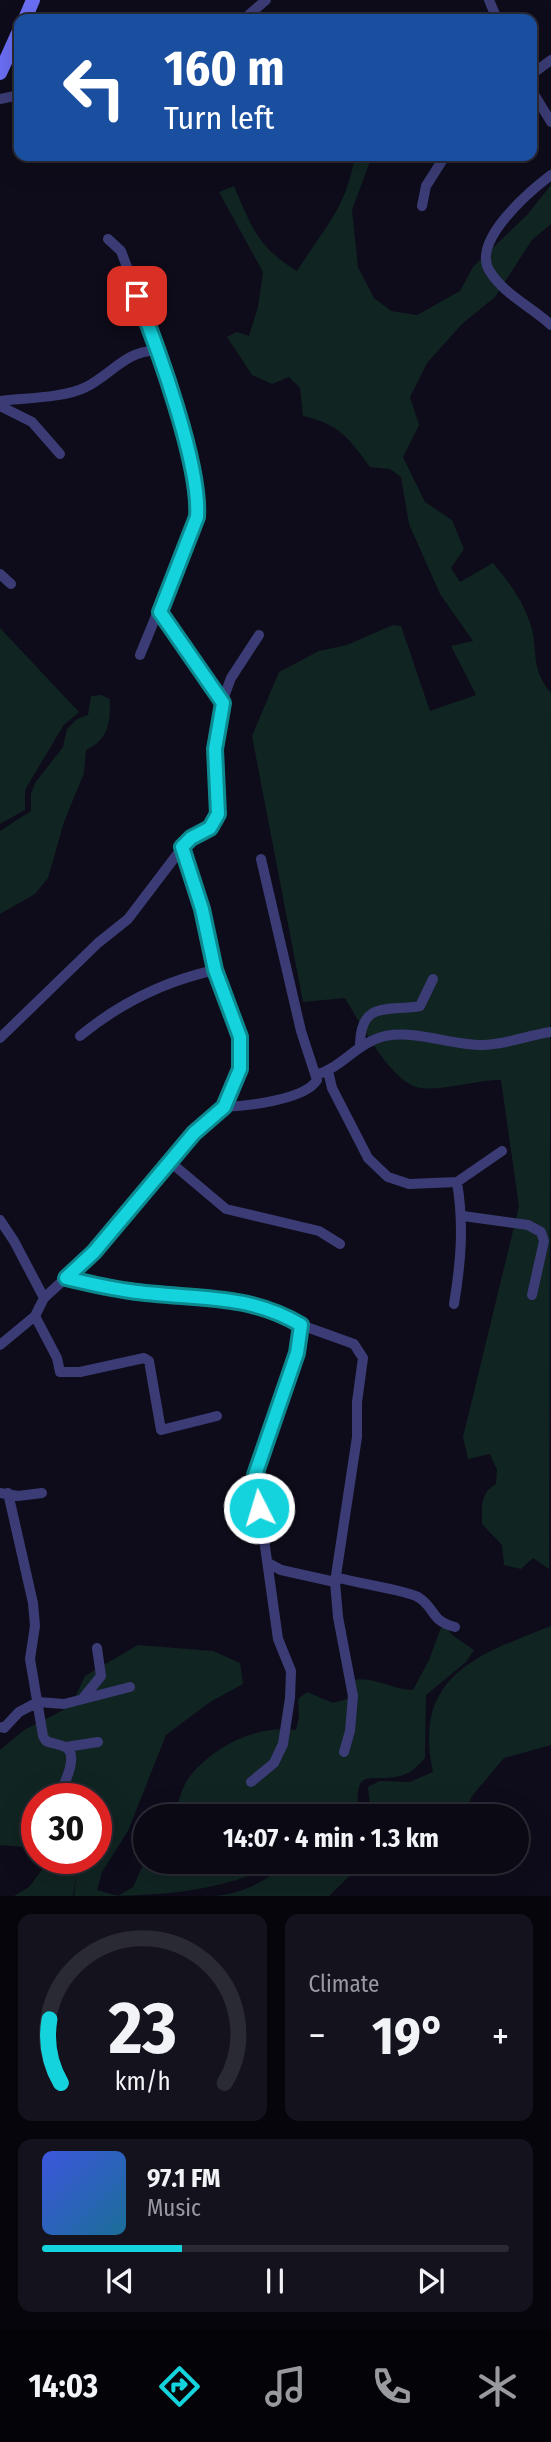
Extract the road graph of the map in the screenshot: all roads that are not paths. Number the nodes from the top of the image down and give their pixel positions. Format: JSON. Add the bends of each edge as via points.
{"nodes":[{"id":1,"x":266,"y":0,"type":"edge"},
{"id":2,"x":250,"y":14,"type":"edge"},
{"id":3,"x":14,"y":42,"type":"edge"},
{"id":4,"x":0,"y":73,"type":"edge"},
{"id":5,"x":537,"y":99,"type":"edge"},
{"id":6,"x":551,"y":122,"type":"edge"},
{"id":7,"x":441,"y":161,"type":"edge"},
{"id":8,"x":551,"y":175,"type":"edge"},
{"id":9,"x":422,"y":206,"type":"dead end"},
{"id":10,"x":108,"y":239,"type":"dead end"},
{"id":11,"x":551,"y":325,"type":"edge"},
{"id":12,"x":156,"y":351,"type":"junction"},
{"id":13,"x":0,"y":403,"type":"edge"},
{"id":14,"x":60,"y":454,"type":"dead end"},
{"id":15,"x":0,"y":575,"type":"edge"},
{"id":16,"x":10,"y":584,"type":"dead end"},
{"id":17,"x":160,"y":612,"type":"junction"},
{"id":18,"x":259,"y":635,"type":"dead end"},
{"id":19,"x":140,"y":655,"type":"dead end"},
{"id":20,"x":223,"y":703,"type":"junction"},
{"id":21,"x":182,"y":847,"type":"junction"},
{"id":22,"x":261,"y":859,"type":"dead end"},
{"id":23,"x":215,"y":970,"type":"junction"},
{"id":24,"x":433,"y":979,"type":"dead end"},
{"id":25,"x":551,"y":1032,"type":"edge"},
{"id":26,"x":80,"y":1036,"type":"dead end"},
{"id":27,"x":0,"y":1038,"type":"edge"},
{"id":28,"x":360,"y":1044,"type":"junction"},
{"id":29,"x":328,"y":1071,"type":"junction"},
{"id":30,"x":316,"y":1075,"type":"junction"},
{"id":31,"x":224,"y":1107,"type":"junction"},
{"id":32,"x":502,"y":1151,"type":"dead end"},
{"id":33,"x":169,"y":1161,"type":"junction"},
{"id":34,"x":457,"y":1182,"type":"junction"},
{"id":35,"x":463,"y":1216,"type":"junction"},
{"id":36,"x":0,"y":1220,"type":"edge"},
{"id":37,"x":340,"y":1244,"type":"dead end"},
{"id":38,"x":66,"y":1278,"type":"junction"},
{"id":39,"x":532,"y":1295,"type":"dead end"},
{"id":40,"x":44,"y":1298,"type":"junction"},
{"id":41,"x":454,"y":1304,"type":"dead end"},
{"id":42,"x":35,"y":1316,"type":"junction"},
{"id":43,"x":301,"y":1325,"type":"junction"},
{"id":44,"x":0,"y":1345,"type":"edge"},
{"id":45,"x":217,"y":1416,"type":"dead end"},
{"id":46,"x":4,"y":1493,"type":"edge"},
{"id":47,"x":42,"y":1493,"type":"dead end"},
{"id":48,"x":268,"y":1563,"type":"junction"},
{"id":49,"x":336,"y":1580,"type":"junction"},
{"id":50,"x":456,"y":1627,"type":"dead end"},
{"id":51,"x":97,"y":1648,"type":"dead end"},
{"id":52,"x":130,"y":1687,"type":"dead end"},
{"id":53,"x":84,"y":1697,"type":"junction"},
{"id":54,"x":38,"y":1702,"type":"junction"},
{"id":55,"x":0,"y":1727,"type":"edge"},
{"id":56,"x":98,"y":1742,"type":"dead end"},
{"id":57,"x":66,"y":1747,"type":"junction"},
{"id":58,"x":344,"y":1752,"type":"dead end"},
{"id":59,"x":251,"y":1782,"type":"dead end"},
{"id":60,"x":64,"y":1783,"type":"edge"}],
"edges":[{"from":1,"to":2,"type":"street"},
{"from":3,"to":4,"type":"street"},
{"from":5,"to":6,"type":"street"},
{"from":7,"to":9,"type":"street","via":[[426,186]]},
{"from":8,"to":11,"type":"street","via":[[529,191],[493,234],[486,259],[489,270]]},
{"from":10,"to":12,"type":"street","via":[[121,251]]},
{"from":12,"to":13,"type":"street","via":[[130,356],[79,390]]},
{"from":12,"to":17,"type":"street","via":[[198,504]]},
{"from":13,"to":14,"type":"street","via":[[32,422]]},
{"from":15,"to":16,"type":"street"},
{"from":17,"to":19,"type":"street"},
{"from":17,"to":20,"type":"street"},
{"from":18,"to":20,"type":"street","via":[[231,678]]},
{"from":20,"to":21,"type":"street","via":[[215,749],[218,814],[210,828]]},
{"from":21,"to":23,"type":"street"},
{"from":21,"to":27,"type":"street","via":[[128,919]]},
{"from":22,"to":30,"type":"street","via":[[301,1031]]},
{"from":23,"to":26,"type":"street","via":[[170,981],[112,1012]]},
{"from":23,"to":31,"type":"street","via":[[240,1037],[242,1056]]},
{"from":24,"to":28,"type":"street","via":[[420,1006],[379,1009],[367,1018]]},
{"from":25,"to":28,"type":"street","via":[[483,1045],[412,1035]]},
{"from":28,"to":29,"type":"street"},
{"from":29,"to":30,"type":"street"},
{"from":29,"to":34,"type":"street","via":[[368,1158],[380,1172],[400,1183]]},
{"from":30,"to":31,"type":"street","via":[[314,1085],[294,1096]]},
{"from":31,"to":33,"type":"street"},
{"from":32,"to":34,"type":"street"},
{"from":33,"to":37,"type":"street","via":[[226,1209],[319,1231]]},
{"from":33,"to":38,"type":"street","via":[[94,1252]]},
{"from":34,"to":35,"type":"street"},
{"from":35,"to":39,"type":"street","via":[[541,1232],[544,1241]]},
{"from":35,"to":41,"type":"street"},
{"from":36,"to":40,"type":"street"},
{"from":38,"to":40,"type":"street"},
{"from":38,"to":43,"type":"street","via":[[130,1291],[234,1300],[276,1310]]},
{"from":40,"to":42,"type":"street"},
{"from":42,"to":44,"type":"street"},
{"from":42,"to":45,"type":"street","via":[[60,1372],[149,1361],[161,1430]]},
{"from":43,"to":48,"type":"street","via":[[297,1353],[255,1475]]},
{"from":43,"to":49,"type":"street","via":[[354,1344],[363,1358],[357,1437]]},
{"from":46,"to":47,"type":"street"},
{"from":46,"to":54,"type":"street","via":[[33,1603],[30,1659]]},
{"from":48,"to":49,"type":"street","via":[[281,1570]]},
{"from":48,"to":59,"type":"street","via":[[278,1639],[291,1671],[290,1698],[279,1754]]},
{"from":49,"to":50,"type":"street","via":[[405,1592],[419,1598],[440,1623]]},
{"from":49,"to":58,"type":"street","via":[[353,1696]]},
{"from":51,"to":53,"type":"street","via":[[101,1676]]},
{"from":52,"to":53,"type":"street"},
{"from":53,"to":54,"type":"street","via":[[64,1704]]},
{"from":54,"to":55,"type":"street","via":[[19,1712],[5,1728]]},
{"from":54,"to":57,"type":"street","via":[[46,1741]]},
{"from":56,"to":57,"type":"street"},
{"from":57,"to":60,"type":"street","via":[[71,1762]]}]}
